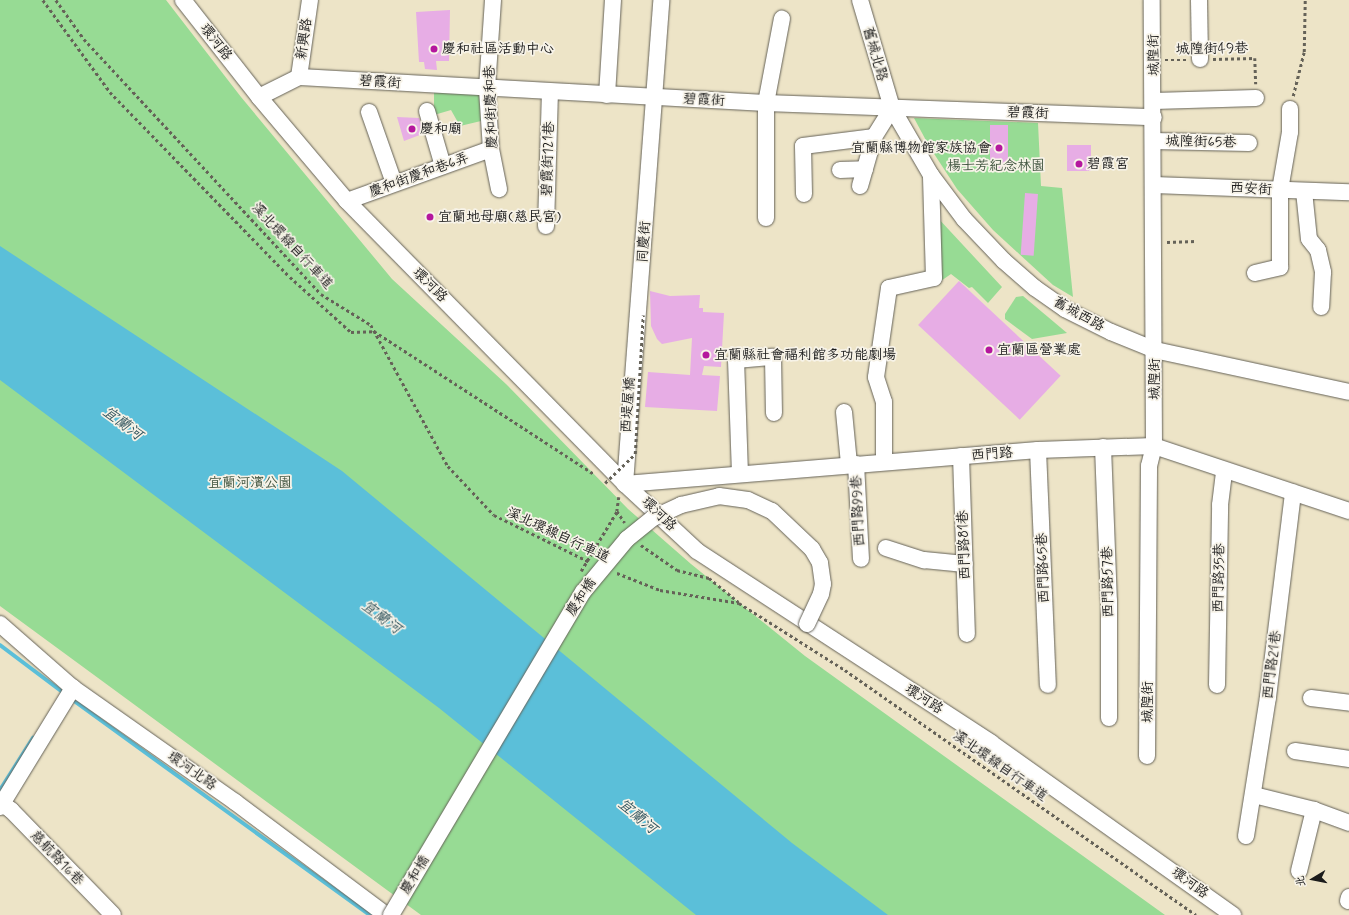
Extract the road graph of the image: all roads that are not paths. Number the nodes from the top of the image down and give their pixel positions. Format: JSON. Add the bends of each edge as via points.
{"nodes":[{"id":1,"x":183,"y":0,"type":"edge"},
{"id":2,"x":310,"y":0,"type":"edge"},
{"id":3,"x":492,"y":0,"type":"edge"},
{"id":4,"x":613,"y":0,"type":"edge"},
{"id":5,"x":661,"y":0,"type":"edge"},
{"id":6,"x":860,"y":0,"type":"edge"},
{"id":7,"x":1152,"y":0,"type":"edge"},
{"id":8,"x":1199,"y":0,"type":"edge"},
{"id":9,"x":782,"y":18,"type":"dead end"},
{"id":10,"x":1200,"y":59,"type":"road end"},
{"id":11,"x":299,"y":77,"type":"junction"},
{"id":12,"x":487,"y":89,"type":"junction"},
{"id":13,"x":550,"y":92,"type":"junction"},
{"id":14,"x":607,"y":95,"type":"junction"},
{"id":15,"x":655,"y":97,"type":"junction"},
{"id":16,"x":259,"y":98,"type":"junction"},
{"id":17,"x":1256,"y":98,"type":"road end"},
{"id":18,"x":766,"y":102,"type":"junction"},
{"id":19,"x":892,"y":108,"type":"junction"},
{"id":20,"x":1290,"y":108,"type":"road end"},
{"id":21,"x":1154,"y":109,"type":"junction"},
{"id":22,"x":426,"y":110,"type":"dead end"},
{"id":23,"x":369,"y":112,"type":"dead end"},
{"id":24,"x":874,"y":137,"type":"junction"},
{"id":25,"x":1153,"y":141,"type":"junction"},
{"id":26,"x":1249,"y":143,"type":"dead end"},
{"id":27,"x":491,"y":149,"type":"junction"},
{"id":28,"x":443,"y":166,"type":"junction"},
{"id":29,"x":865,"y":169,"type":"junction"},
{"id":30,"x":840,"y":170,"type":"dead end"},
{"id":31,"x":931,"y":175,"type":"junction"},
{"id":32,"x":394,"y":183,"type":"junction"},
{"id":33,"x":1154,"y":185,"type":"junction"},
{"id":34,"x":860,"y":186,"type":"dead end"},
{"id":35,"x":499,"y":189,"type":"dead end"},
{"id":36,"x":1280,"y":190,"type":"junction"},
{"id":37,"x":1304,"y":191,"type":"junction"},
{"id":38,"x":1349,"y":192,"type":"edge"},
{"id":39,"x":804,"y":194,"type":"dead end"},
{"id":40,"x":347,"y":201,"type":"junction"},
{"id":41,"x":766,"y":218,"type":"dead end"},
{"id":42,"x":546,"y":226,"type":"dead end"},
{"id":43,"x":1255,"y":273,"type":"dead end"},
{"id":44,"x":1321,"y":307,"type":"dead end"},
{"id":45,"x":1155,"y":350,"type":"junction"},
{"id":46,"x":1349,"y":392,"type":"edge"},
{"id":47,"x":844,"y":412,"type":"dead end"},
{"id":48,"x":774,"y":413,"type":"dead end"},
{"id":49,"x":1154,"y":446,"type":"junction"},
{"id":50,"x":1103,"y":447,"type":"junction"},
{"id":51,"x":1038,"y":450,"type":"junction"},
{"id":52,"x":961,"y":456,"type":"junction"},
{"id":53,"x":884,"y":461,"type":"junction"},
{"id":54,"x":852,"y":464,"type":"junction"},
{"id":55,"x":1224,"y":470,"type":"junction"},
{"id":56,"x":740,"y":474,"type":"junction"},
{"id":57,"x":617,"y":487,"type":"junction"},
{"id":58,"x":1293,"y":493,"type":"junction"},
{"id":59,"x":1349,"y":511,"type":"edge"},
{"id":60,"x":886,"y":548,"type":"dead end"},
{"id":61,"x":861,"y":559,"type":"dead end"},
{"id":62,"x":965,"y":564,"type":"junction"},
{"id":63,"x":0,"y":624,"type":"edge"},
{"id":64,"x":807,"y":624,"type":"junction"},
{"id":65,"x":967,"y":634,"type":"dead end"},
{"id":66,"x":1048,"y":685,"type":"dead end"},
{"id":67,"x":1217,"y":686,"type":"dead end"},
{"id":68,"x":74,"y":688,"type":"junction"},
{"id":69,"x":1311,"y":698,"type":"dead end"},
{"id":70,"x":1349,"y":703,"type":"edge"},
{"id":71,"x":1109,"y":718,"type":"dead end"},
{"id":72,"x":1294,"y":751,"type":"dead end"},
{"id":73,"x":1147,"y":756,"type":"dead end"},
{"id":74,"x":1349,"y":759,"type":"edge"},
{"id":75,"x":1254,"y":795,"type":"junction"},
{"id":76,"x":1,"y":804,"type":"edge"},
{"id":77,"x":1314,"y":810,"type":"junction"},
{"id":78,"x":1349,"y":823,"type":"edge"},
{"id":79,"x":1246,"y":836,"type":"dead end"},
{"id":80,"x":1299,"y":871,"type":"dead end"},
{"id":81,"x":384,"y":914,"type":"edge"},
{"id":82,"x":113,"y":915,"type":"edge"},
{"id":83,"x":1233,"y":915,"type":"edge"}],
"edges":[{"from":1,"to":16,"type":"street","name":"環河路"},
{"from":2,"to":11,"type":"street","name":"新興路"},
{"from":3,"to":12,"type":"street","name":"慶和街慶和巷"},
{"from":4,"to":14,"type":"street"},
{"from":5,"to":15,"type":"street","name":"同慶街"},
{"from":6,"to":19,"type":"street","name":"舊城北路"},
{"from":7,"to":21,"type":"street","name":"城隍街"},
{"from":8,"to":10,"type":"street"},
{"from":9,"to":18,"type":"street"},
{"from":11,"to":12,"type":"street","name":"碧霞街"},
{"from":11,"to":16,"type":"street"},
{"from":12,"to":13,"type":"street","name":"碧霞街"},
{"from":12,"to":27,"type":"street","name":"慶和街慶和巷"},
{"from":13,"to":14,"type":"street","name":"碧霞街"},
{"from":13,"to":42,"type":"street","name":"碧霞街121巷"},
{"from":14,"to":15,"type":"street","name":"碧霞街"},
{"from":15,"to":18,"type":"street","name":"碧霞街"},
{"from":15,"to":57,"type":"street","name":"同慶街"},
{"from":16,"to":40,"type":"street","name":"環河路"},
{"from":17,"to":21,"type":"street","name":"碧霞街"},
{"from":18,"to":19,"type":"street","name":"碧霞街"},
{"from":18,"to":41,"type":"street"},
{"from":19,"to":21,"type":"street","name":"碧霞街"},
{"from":19,"to":24,"type":"street"},
{"from":19,"to":31,"type":"street","name":"舊城西路"},
{"from":20,"to":36,"type":"street","via":[[1290,132]]},
{"from":21,"to":25,"type":"street","name":"城隍街"},
{"from":22,"to":28,"type":"street"},
{"from":23,"to":32,"type":"street"},
{"from":24,"to":29,"type":"street"},
{"from":24,"to":39,"type":"street","via":[[803,146]]},
{"from":25,"to":26,"type":"street","name":"城隍街65巷"},
{"from":25,"to":33,"type":"street","name":"城隍街"},
{"from":27,"to":28,"type":"street","name":"慶和街慶和巷6弄"},
{"from":27,"to":35,"type":"street","name":"慶和街慶和巷"},
{"from":28,"to":32,"type":"street","name":"慶和街慶和巷6弄"},
{"from":29,"to":30,"type":"street"},
{"from":29,"to":34,"type":"street"},
{"from":31,"to":45,"type":"street","name":"舊城西路","via":[[964,219],[1004,261],[1035,288],[1065,309]]},
{"from":31,"to":53,"type":"street","via":[[934,278],[889,288],[876,377],[884,402]]},
{"from":32,"to":40,"type":"street","name":"慶和街慶和巷6弄"},
{"from":33,"to":36,"type":"street","name":"西安街"},
{"from":33,"to":45,"type":"street","name":"城隍街"},
{"from":36,"to":37,"type":"street","name":"西安街"},
{"from":36,"to":43,"type":"street","via":[[1280,267]]},
{"from":37,"to":38,"type":"street","name":"西安街"},
{"from":37,"to":44,"type":"street","via":[[1309,240],[1318,250],[1323,272]]},
{"from":40,"to":57,"type":"street","name":"環河路"},
{"from":45,"to":46,"type":"street","name":"舊城西路"},
{"from":45,"to":49,"type":"street","name":"城隍街"},
{"from":47,"to":54,"type":"street","name":"西門路99巷"},
{"from":48,"to":56,"type":"street","via":[[773,357],[736,360]]},
{"from":49,"to":50,"type":"street","name":"西門路"},
{"from":49,"to":55,"type":"street","name":"西門路"},
{"from":49,"to":73,"type":"street","name":"城隍街","via":[[1148,466]]},
{"from":50,"to":51,"type":"street","name":"西門路"},
{"from":50,"to":71,"type":"street","name":"西門路57巷","via":[[1109,601]]},
{"from":51,"to":52,"type":"street","name":"西門路"},
{"from":51,"to":66,"type":"street","name":"西門路65巷"},
{"from":52,"to":53,"type":"street","name":"西門路"},
{"from":52,"to":62,"type":"street","name":"西門路81巷"},
{"from":53,"to":54,"type":"street","name":"西門路"},
{"from":54,"to":56,"type":"street","name":"西門路"},
{"from":54,"to":61,"type":"street","name":"西門路99巷"},
{"from":55,"to":58,"type":"street","name":"西門路"},
{"from":55,"to":67,"type":"street","name":"西門路35巷","via":[[1220,505]]},
{"from":56,"to":57,"type":"street","name":"西門路"},
{"from":57,"to":64,"type":"street","name":"環河路","via":[[697,551]]},
{"from":58,"to":59,"type":"street","name":"西門路"},
{"from":58,"to":75,"type":"street","name":"西門路21巷"},
{"from":60,"to":62,"type":"street","via":[[924,560]]},
{"from":62,"to":65,"type":"street","name":"西門路81巷"},
{"from":63,"to":68,"type":"street","name":"環河北路"},
{"from":64,"to":81,"type":"street","name":"慶和橋","bridge":true,"via":[[822,589],[820,563],[812,549],[772,511],[748,500],[719,496],[680,505],[653,518],[626,539],[583,592]]},
{"from":64,"to":83,"type":"street","name":"環河路","via":[[992,743]]},
{"from":68,"to":76,"type":"street"},
{"from":68,"to":81,"type":"street","name":"環河北路","via":[[235,802]]},
{"from":69,"to":70,"type":"street"},
{"from":72,"to":74,"type":"street"},
{"from":75,"to":77,"type":"street"},
{"from":75,"to":79,"type":"street","name":"西門路21巷"},
{"from":76,"to":82,"type":"street","name":"慈航路16巷"},
{"from":77,"to":78,"type":"street"},
{"from":77,"to":80,"type":"street"}]}
